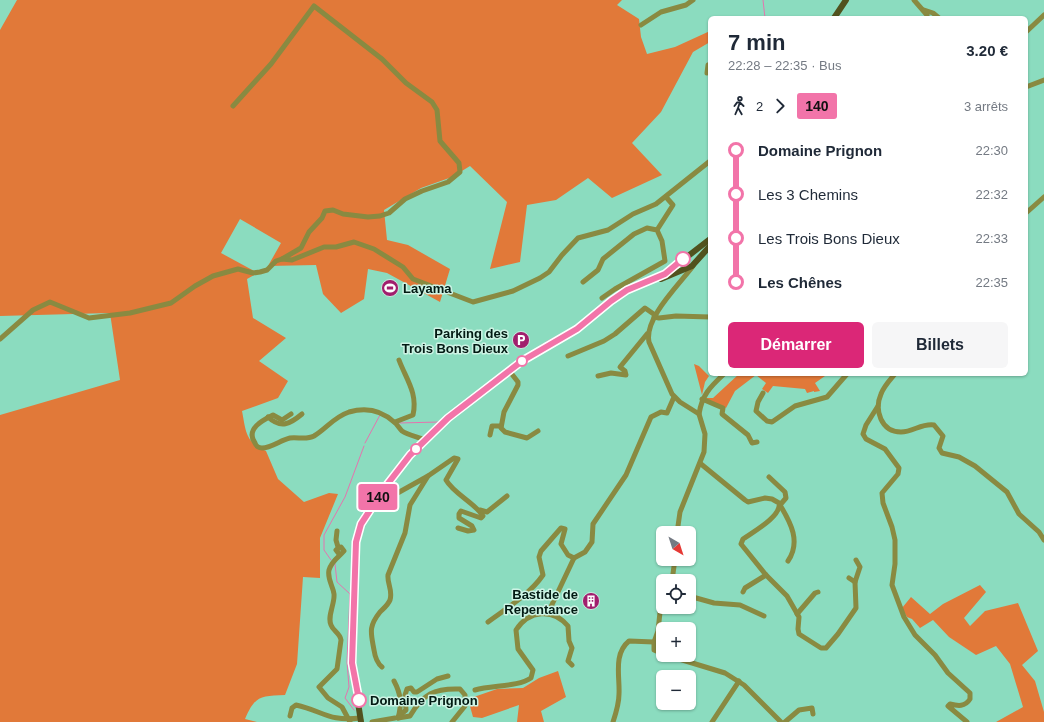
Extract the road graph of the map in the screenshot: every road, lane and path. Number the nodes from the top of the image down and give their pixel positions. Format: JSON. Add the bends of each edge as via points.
{"nodes":[{"id":1,"x":693,"y":0,"type":"edge"},
{"id":2,"x":846,"y":0,"type":"edge"},
{"id":3,"x":914,"y":0,"type":"edge"},
{"id":4,"x":1044,"y":15,"type":"edge"},
{"id":5,"x":835,"y":16,"type":"edge"},
{"id":6,"x":931,"y":16,"type":"edge"},
{"id":7,"x":641,"y":25,"type":"dead end"},
{"id":8,"x":1028,"y":30,"type":"edge"},
{"id":9,"x":708,"y":65,"type":"edge"},
{"id":10,"x":706,"y":73,"type":"dead end"},
{"id":11,"x":1044,"y":80,"type":"edge"},
{"id":12,"x":1028,"y":86,"type":"edge"},
{"id":13,"x":233,"y":106,"type":"dead end"},
{"id":14,"x":708,"y":162,"type":"edge"},
{"id":15,"x":666,"y":196,"type":"junction"},
{"id":16,"x":1044,"y":197,"type":"edge"},
{"id":17,"x":1028,"y":211,"type":"edge"},
{"id":18,"x":657,"y":230,"type":"junction"},
{"id":19,"x":707,"y":246,"type":"edge"},
{"id":20,"x":282,"y":259,"type":"junction"},
{"id":21,"x":679,"y":262,"type":"junction"},
{"id":22,"x":695,"y":263,"type":"junction"},
{"id":23,"x":679,"y":271,"type":"junction"},
{"id":24,"x":632,"y":279,"type":"junction"},
{"id":25,"x":583,"y":282,"type":"dead end"},
{"id":26,"x":679,"y":285,"type":"junction"},
{"id":27,"x":636,"y":288,"type":"junction"},
{"id":28,"x":602,"y":298,"type":"dead end"},
{"id":29,"x":655,"y":316,"type":"junction"},
{"id":30,"x":708,"y":317,"type":"edge"},
{"id":31,"x":647,"y":334,"type":"junction"},
{"id":32,"x":0,"y":339,"type":"edge"},
{"id":33,"x":539,"y":350,"type":"junction"},
{"id":34,"x":568,"y":356,"type":"dead end"},
{"id":35,"x":400,"y":360,"type":"dead end"},
{"id":36,"x":511,"y":373,"type":"junction"},
{"id":37,"x":598,"y":376,"type":"dead end"},
{"id":38,"x":722,"y":376,"type":"edge"},
{"id":39,"x":845,"y":376,"type":"edge"},
{"id":40,"x":894,"y":376,"type":"edge"},
{"id":41,"x":496,"y":382,"type":"junction"},
{"id":42,"x":764,"y":393,"type":"dead end"},
{"id":43,"x":674,"y":397,"type":"junction"},
{"id":44,"x":702,"y":399,"type":"junction"},
{"id":45,"x":878,"y":406,"type":"junction"},
{"id":46,"x":697,"y":413,"type":"junction"},
{"id":47,"x":291,"y":414,"type":"dead end"},
{"id":48,"x":302,"y":414,"type":"dead end"},
{"id":49,"x":268,"y":417,"type":"junction"},
{"id":50,"x":395,"y":422,"type":"junction"},
{"id":51,"x":500,"y":426,"type":"junction"},
{"id":52,"x":538,"y":431,"type":"dead end"},
{"id":53,"x":490,"y":435,"type":"dead end"},
{"id":54,"x":423,"y":441,"type":"junction"},
{"id":55,"x":756,"y":442,"type":"dead end"},
{"id":56,"x":701,"y":464,"type":"junction"},
{"id":57,"x":428,"y":476,"type":"junction"},
{"id":58,"x":769,"y":477,"type":"dead end"},
{"id":59,"x":386,"y":486,"type":"junction"},
{"id":60,"x":507,"y":496,"type":"dead end"},
{"id":61,"x":780,"y":505,"type":"junction"},
{"id":62,"x":476,"y":508,"type":"junction"},
{"id":63,"x":679,"y":526,"type":"edge"},
{"id":64,"x":458,"y":528,"type":"dead end"},
{"id":65,"x":337,"y":531,"type":"dead end"},
{"id":66,"x":1044,"y":540,"type":"edge"},
{"id":67,"x":574,"y":558,"type":"junction"},
{"id":68,"x":856,"y":560,"type":"dead end"},
{"id":69,"x":788,"y":561,"type":"dead end"},
{"id":70,"x":766,"y":575,"type":"junction"},
{"id":71,"x":849,"y":578,"type":"dead end"},
{"id":72,"x":855,"y":582,"type":"junction"},
{"id":73,"x":744,"y":592,"type":"dead end"},
{"id":74,"x":818,"y":592,"type":"dead end"},
{"id":75,"x":696,"y":598,"type":"edge"},
{"id":76,"x":548,"y":613,"type":"junction"},
{"id":77,"x":660,"y":614,"type":"edge"},
{"id":78,"x":797,"y":614,"type":"junction"},
{"id":79,"x":764,"y":616,"type":"dead end"},
{"id":80,"x":488,"y":622,"type":"dead end"},
{"id":81,"x":654,"y":642,"type":"junction"},
{"id":82,"x":656,"y":651,"type":"edge"},
{"id":83,"x":689,"y":662,"type":"edge"},
{"id":84,"x":572,"y":665,"type":"dead end"},
{"id":85,"x":382,"y":667,"type":"dead end"},
{"id":86,"x":448,"y":676,"type":"dead end"},
{"id":87,"x":394,"y":681,"type":"dead end"},
{"id":88,"x":739,"y":681,"type":"junction"},
{"id":89,"x":475,"y":690,"type":"dead end"},
{"id":90,"x":813,"y":714,"type":"dead end"},
{"id":91,"x":290,"y":716,"type":"dead end"},
{"id":92,"x":398,"y":719,"type":"edge"},
{"id":93,"x":349,"y":720,"type":"edge"},
{"id":94,"x":360,"y":721,"type":"edge"},
{"id":95,"x":372,"y":722,"type":"edge"},
{"id":96,"x":452,"y":722,"type":"edge"},
{"id":97,"x":614,"y":722,"type":"edge"},
{"id":98,"x":712,"y":722,"type":"edge"},
{"id":99,"x":781,"y":722,"type":"edge"},
{"id":100,"x":785,"y":722,"type":"edge"},
{"id":101,"x":967,"y":722,"type":"edge"}],
"edges":[{"from":1,"to":7,"type":"street","via":[[686,5],[661,12]]},
{"from":2,"to":5,"type":"main road"},
{"from":3,"to":6,"type":"street"},
{"from":4,"to":8,"type":"street"},
{"from":9,"to":10,"type":"street"},
{"from":11,"to":12,"type":"street"},
{"from":13,"to":20,"type":"street","via":[[271,64],[314,6],[432,102],[437,110],[439,139],[461,167],[460,172],[452,180],[405,199],[388,213],[380,216],[368,217],[325,211],[301,248]]},
{"from":14,"to":15,"type":"street"},
{"from":15,"to":18,"type":"street","via":[[673,205]]},
{"from":15,"to":20,"type":"street","via":[[608,230],[578,238],[549,272],[540,278],[513,291],[473,302],[413,279],[403,268],[374,249],[354,242],[324,248],[292,260]]},
{"from":16,"to":17,"type":"street"},
{"from":18,"to":24,"type":"street","via":[[664,249],[665,261]]},
{"from":18,"to":25,"type":"street","via":[[647,228],[634,234],[603,259],[598,270]]},
{"from":19,"to":21,"type":"main road"},
{"from":19,"to":22,"type":"main road"},
{"from":20,"to":32,"type":"street","via":[[260,272],[238,269],[213,276],[171,304],[130,313],[90,318],[50,302],[33,310]]},
{"from":21,"to":23,"type":"main road"},
{"from":21,"to":27,"type":"main road","via":[[665,274]]},
{"from":22,"to":23,"type":"main road"},
{"from":22,"to":26,"type":"street"},
{"from":23,"to":26,"type":"street"},
{"from":23,"to":27,"type":"main road"},
{"from":24,"to":27,"type":"street"},
{"from":24,"to":28,"type":"street"},
{"from":26,"to":29,"type":"street"},
{"from":27,"to":33,"type":"main road","via":[[617,297],[577,329]]},
{"from":29,"to":30,"type":"street"},
{"from":29,"to":31,"type":"street"},
{"from":29,"to":34,"type":"street","via":[[645,308],[604,341]]},
{"from":31,"to":37,"type":"street","via":[[620,367],[626,375]]},
{"from":31,"to":43,"type":"street","via":[[648,342]]},
{"from":33,"to":36,"type":"main road"},
{"from":33,"to":41,"type":"main road"},
{"from":35,"to":50,"type":"street","via":[[413,388],[414,408],[412,415]]},
{"from":36,"to":41,"type":"main road"},
{"from":36,"to":51,"type":"street","via":[[518,386]]},
{"from":38,"to":44,"type":"street","via":[[708,388]]},
{"from":39,"to":42,"type":"street","via":[[827,396],[795,406],[772,422],[767,421],[756,411]]},
{"from":40,"to":45,"type":"street","via":[[882,392]]},
{"from":41,"to":54,"type":"main road","via":[[448,418]]},
{"from":43,"to":46,"type":"street"},
{"from":43,"to":67,"type":"street","via":[[667,413],[661,412],[651,417],[626,475],[593,524],[592,542],[585,552]]},
{"from":44,"to":46,"type":"street"},
{"from":44,"to":55,"type":"street","via":[[723,408],[722,414],[748,435],[752,443]]},
{"from":45,"to":66,"type":"street","via":[[881,421],[885,427],[893,430],[902,432],[924,425],[934,425],[943,436],[939,448],[942,453],[959,457],[975,466],[1007,492],[1018,514],[1039,532]]},
{"from":45,"to":101,"type":"street","via":[[863,434],[868,441],[885,449],[899,468],[898,474],[882,493],[895,540],[892,585],[910,628],[948,673],[970,693],[970,699],[966,704],[948,706]]},
{"from":46,"to":56,"type":"street","via":[[706,442]]},
{"from":47,"to":49,"type":"street","via":[[284,420],[273,415]]},
{"from":48,"to":49,"type":"street","via":[[288,424],[281,425]]},
{"from":49,"to":50,"type":"street","via":[[256,424],[253,431],[252,438],[261,448],[290,438],[314,436],[327,424],[350,412],[373,410],[383,413]]},
{"from":50,"to":54,"type":"street","via":[[403,431]]},
{"from":51,"to":52,"type":"street","via":[[505,432],[527,438]]},
{"from":51,"to":53,"type":"street","via":[[492,426]]},
{"from":54,"to":59,"type":"main road"},
{"from":56,"to":61,"type":"street","via":[[748,502],[772,499]]},
{"from":56,"to":63,"type":"street","via":[[680,512]]},
{"from":57,"to":59,"type":"street","via":[[377,508]]},
{"from":57,"to":62,"type":"street","via":[[457,457],[457,462],[446,480]]},
{"from":57,"to":85,"type":"street","via":[[410,505],[405,533],[388,575],[387,580],[392,592],[370,633],[375,656]]},
{"from":58,"to":61,"type":"street","via":[[785,492],[786,498]]},
{"from":59,"to":94,"type":"main road","via":[[361,524],[356,542],[352,655]]},
{"from":60,"to":62,"type":"street","via":[[487,512]]},
{"from":61,"to":69,"type":"street","via":[[792,527],[795,546]]},
{"from":61,"to":70,"type":"street","via":[[771,518],[743,539],[741,544]]},
{"from":62,"to":64,"type":"street","via":[[482,514],[482,518],[463,510],[459,514],[461,520],[474,528],[473,531]]},
{"from":65,"to":93,"type":"street","via":[[338,547],[344,551],[339,554],[329,570],[334,594],[330,621],[341,640],[337,669],[320,687],[328,698],[342,707]]},
{"from":67,"to":76,"type":"street"},
{"from":67,"to":80,"type":"street","via":[[563,549],[561,544],[565,530],[561,528],[541,551],[543,574],[524,594]]},
{"from":68,"to":72,"type":"street","via":[[860,567]]},
{"from":70,"to":73,"type":"street","via":[[745,588]]},
{"from":70,"to":78,"type":"street","via":[[787,596]]},
{"from":71,"to":72,"type":"street"},
{"from":72,"to":78,"type":"street","via":[[856,608],[826,648],[821,648],[800,634],[800,620]]},
{"from":74,"to":78,"type":"street"},
{"from":75,"to":79,"type":"street","via":[[714,603],[740,605]]},
{"from":76,"to":84,"type":"street","via":[[568,626],[572,648],[568,661]]},
{"from":76,"to":89,"type":"street","via":[[525,620],[516,630],[518,649],[533,670],[531,678],[523,683]]},
{"from":77,"to":81,"type":"street"},
{"from":81,"to":82,"type":"street"},
{"from":81,"to":97,"type":"street","via":[[629,641],[623,648],[619,656],[619,704]]},
{"from":83,"to":88,"type":"street","via":[[725,673]]},
{"from":86,"to":92,"type":"street","via":[[437,679],[417,692],[411,688],[407,689],[406,710]]},
{"from":87,"to":92,"type":"street","via":[[402,705]]},
{"from":88,"to":98,"type":"street"},
{"from":88,"to":99,"type":"street"},
{"from":90,"to":100,"type":"street","via":[[812,708],[802,709]]},
{"from":91,"to":93,"type":"street","via":[[292,708],[296,705],[334,718]]},
{"from":92,"to":95,"type":"street"},
{"from":92,"to":96,"type":"street","via":[[410,716],[415,707],[434,691],[460,689],[465,695],[465,706]]},
{"from":93,"to":94,"type":"street"}]}
